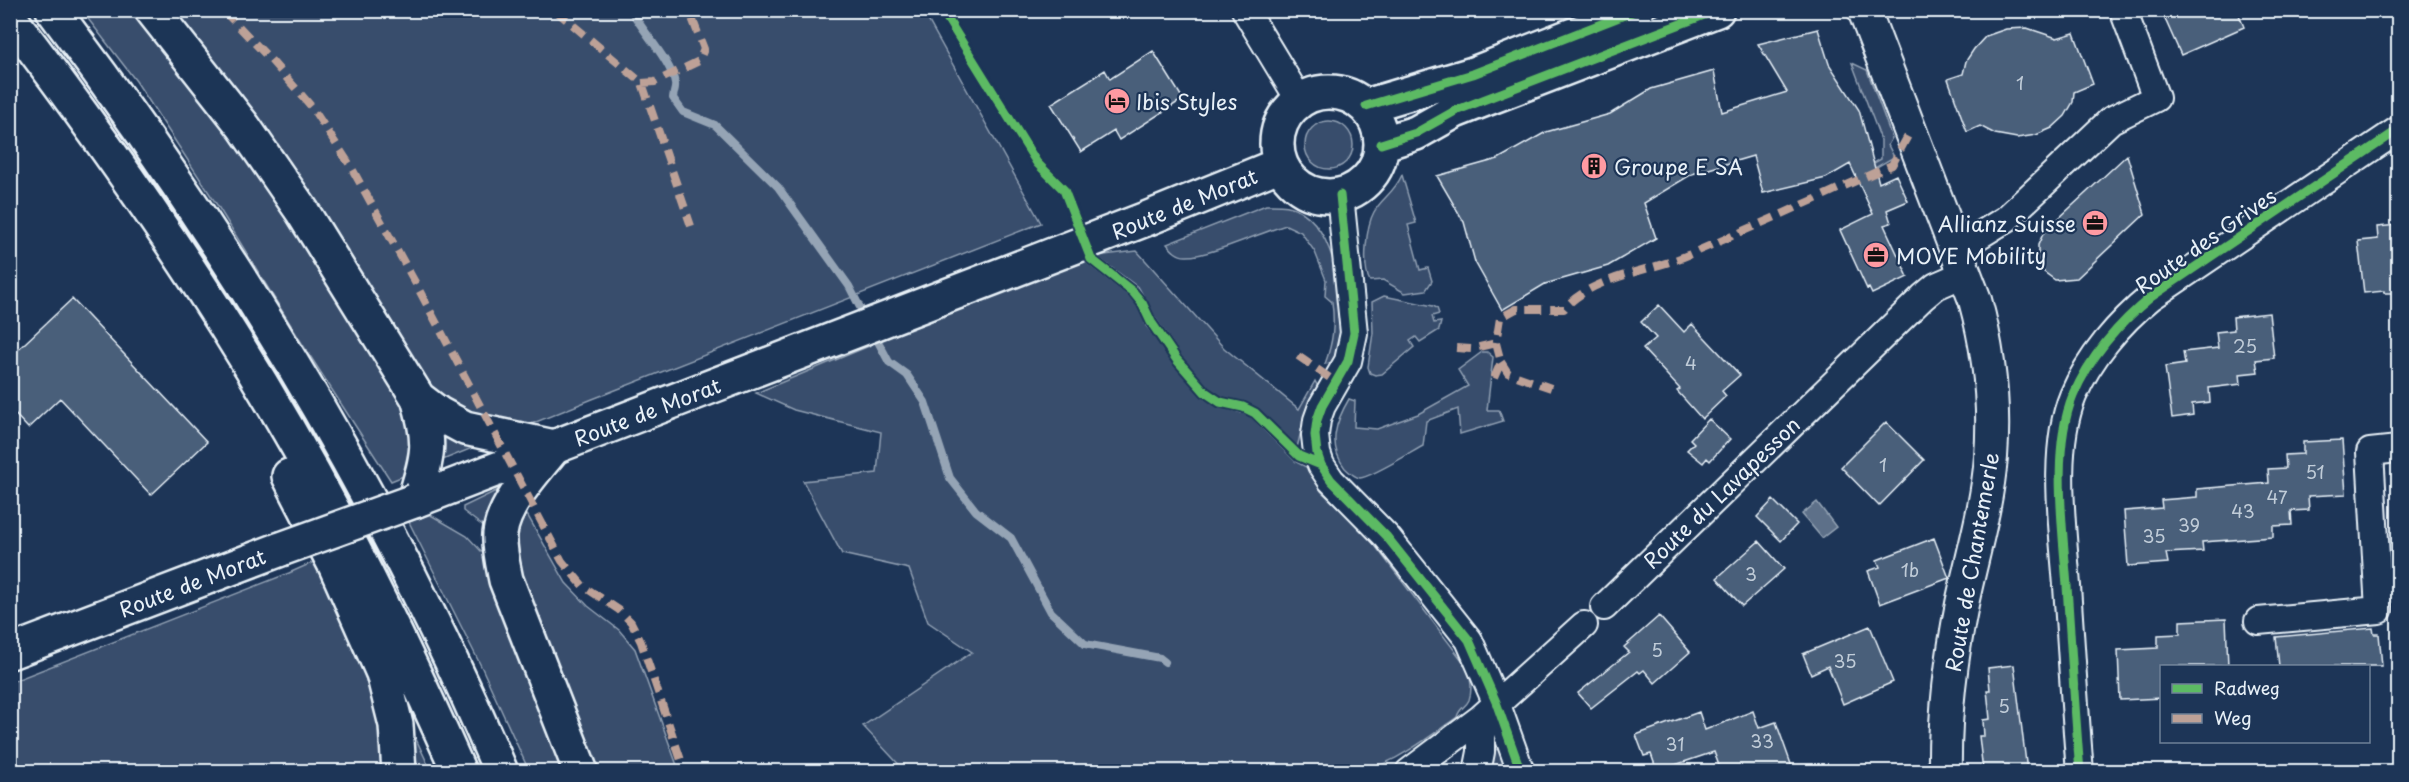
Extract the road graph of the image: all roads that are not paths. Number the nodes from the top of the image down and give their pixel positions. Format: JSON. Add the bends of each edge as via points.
{"nodes":[{"id":1,"x":53,"y":10,"type":"edge"},
{"id":2,"x":152,"y":10,"type":"edge"},
{"id":3,"x":1245,"y":10,"type":"edge"},
{"id":4,"x":1637,"y":10,"type":"edge"},
{"id":5,"x":1717,"y":10,"type":"edge"},
{"id":6,"x":1864,"y":10,"type":"edge"},
{"id":7,"x":2123,"y":10,"type":"edge"},
{"id":8,"x":10,"y":18,"type":"edge"},
{"id":9,"x":1300,"y":101,"type":"junction"},
{"id":10,"x":1366,"y":106,"type":"junction"},
{"id":11,"x":2398,"y":130,"type":"edge"},
{"id":12,"x":1381,"y":144,"type":"junction"},
{"id":13,"x":1281,"y":164,"type":"junction"},
{"id":14,"x":1340,"y":195,"type":"junction"},
{"id":15,"x":1962,"y":261,"type":"junction"},
{"id":16,"x":254,"y":372,"type":"junction"},
{"id":17,"x":418,"y":398,"type":"junction"},
{"id":18,"x":554,"y":447,"type":"junction"},
{"id":19,"x":2398,"y":448,"type":"edge"},
{"id":20,"x":414,"y":501,"type":"junction"},
{"id":21,"x":1604,"y":607,"type":"dead end"},
{"id":22,"x":2258,"y":621,"type":"dead end"},
{"id":23,"x":1584,"y":625,"type":"dead end"},
{"id":24,"x":10,"y":652,"type":"edge"},
{"id":25,"x":1488,"y":710,"type":"junction"},
{"id":26,"x":399,"y":771,"type":"edge"},
{"id":27,"x":459,"y":771,"type":"edge"},
{"id":28,"x":501,"y":771,"type":"edge"},
{"id":29,"x":581,"y":771,"type":"edge"},
{"id":30,"x":1408,"y":771,"type":"edge"},
{"id":31,"x":1477,"y":771,"type":"edge"},
{"id":32,"x":1521,"y":771,"type":"edge"},
{"id":33,"x":1946,"y":771,"type":"edge"},
{"id":34,"x":2080,"y":771,"type":"edge"}],
"edges":[{"from":1,"to":28,"type":"main road","via":[[167,166],[287,354],[402,561]]},
{"from":2,"to":17,"type":"main road","via":[[244,127],[302,211]]},
{"from":3,"to":9,"type":"street"},
{"from":4,"to":10,"type":"main road","via":[[1473,74]]},
{"from":5,"to":12,"type":"main road","via":[[1455,111],[1416,133]]},
{"from":6,"to":15,"type":"street","name":"Route de Chantemerle"},
{"from":7,"to":15,"type":"street","via":[[2156,98],[2111,120]]},
{"from":8,"to":16,"type":"main road","via":[[136,190]]},
{"from":9,"to":10,"type":"main road","via":[[1324,92],[1340,93]]},
{"from":9,"to":13,"type":"main road","name":"Route de Morat","via":[[1287,113],[1279,129]]},
{"from":10,"to":12,"type":"main road","via":[[1380,130]]},
{"from":11,"to":34,"type":"street","name":"Route des Grives","via":[[2144,303],[2107,342],[2073,396],[2062,446],[2060,495]]},
{"from":12,"to":14,"type":"main road","via":[[1375,168],[1367,180]]},
{"from":13,"to":14,"type":"main road","name":"Route de Morat","via":[[1290,179],[1305,190],[1322,196]]},
{"from":13,"to":18,"type":"main road","name":"Route de Morat"},
{"from":14,"to":25,"type":"street","via":[[1354,333],[1348,361],[1317,420],[1317,453],[1331,480],[1387,537],[1469,640]]},
{"from":15,"to":21,"type":"street","name":"Route du Lavapesson"},
{"from":15,"to":33,"type":"street","name":"Route de Chantemerle","via":[[1983,327],[1992,387],[1992,430],[1986,493],[1950,674]]},
{"from":16,"to":26,"type":"main road","via":[[281,461],[336,567],[383,673],[396,725]]},
{"from":16,"to":27,"type":"main road","via":[[337,518]]},
{"from":17,"to":18,"type":"main road","via":[[465,428]]},
{"from":17,"to":20,"type":"main road","via":[[428,448]]},
{"from":18,"to":20,"type":"main road","name":"Route de Morat"},
{"from":18,"to":29,"type":"main road","via":[[504,518],[501,556]]},
{"from":19,"to":22,"type":"street","via":[[2370,452],[2379,610]]},
{"from":20,"to":24,"type":"main road","name":"Route de Morat","bridge":true},
{"from":23,"to":25,"type":"street"},
{"from":25,"to":30,"type":"street"},
{"from":25,"to":31,"type":"street"},
{"from":25,"to":32,"type":"street"}]}
